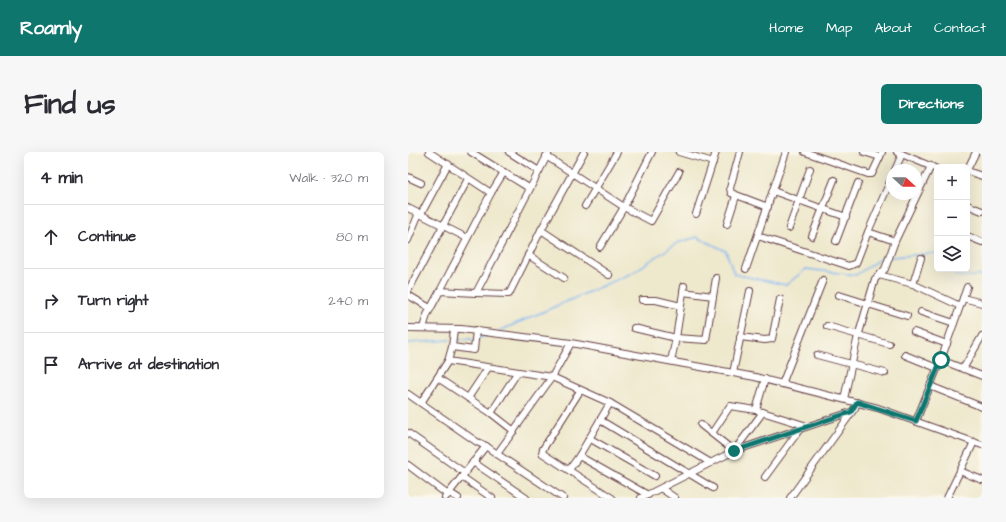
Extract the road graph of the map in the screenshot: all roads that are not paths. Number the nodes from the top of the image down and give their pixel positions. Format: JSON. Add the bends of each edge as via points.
{"nodes":[{"id":1,"x":429,"y":152,"type":"edge"},
{"id":2,"x":471,"y":152,"type":"edge"},
{"id":3,"x":509,"y":152,"type":"edge"},
{"id":4,"x":584,"y":152,"type":"edge"},
{"id":5,"x":617,"y":152,"type":"edge"},
{"id":6,"x":652,"y":152,"type":"edge"},
{"id":7,"x":679,"y":152,"type":"edge"},
{"id":8,"x":716,"y":152,"type":"edge"},
{"id":9,"x":740,"y":152,"type":"edge"},
{"id":10,"x":786,"y":152,"type":"edge"},
{"id":11,"x":805,"y":152,"type":"edge"},
{"id":12,"x":864,"y":152,"type":"edge"},
{"id":13,"x":976,"y":152,"type":"edge"},
{"id":14,"x":900,"y":153,"type":"edge"},
{"id":15,"x":547,"y":154,"type":"edge"},
{"id":16,"x":881,"y":155,"type":"edge"},
{"id":17,"x":714,"y":162,"type":"junction"},
{"id":18,"x":448,"y":164,"type":"junction"},
{"id":19,"x":897,"y":164,"type":"edge"},
{"id":20,"x":970,"y":164,"type":"edge"},
{"id":21,"x":934,"y":167,"type":"edge"},
{"id":22,"x":810,"y":169,"type":"dead end"},
{"id":23,"x":538,"y":170,"type":"junction"},
{"id":24,"x":970,"y":171,"type":"edge"},
{"id":25,"x":504,"y":172,"type":"junction"},
{"id":26,"x":679,"y":172,"type":"dead end"},
{"id":27,"x":573,"y":173,"type":"junction"},
{"id":28,"x":982,"y":176,"type":"edge"},
{"id":29,"x":408,"y":177,"type":"edge"},
{"id":30,"x":468,"y":179,"type":"junction"},
{"id":31,"x":834,"y":180,"type":"dead end"},
{"id":32,"x":421,"y":183,"type":"dead end"},
{"id":33,"x":858,"y":183,"type":"dead end"},
{"id":34,"x":529,"y":188,"type":"junction"},
{"id":35,"x":596,"y":189,"type":"junction"},
{"id":36,"x":773,"y":191,"type":"junction"},
{"id":37,"x":886,"y":192,"type":"edge"},
{"id":38,"x":491,"y":193,"type":"junction"},
{"id":39,"x":736,"y":196,"type":"junction"},
{"id":40,"x":799,"y":200,"type":"junction"},
{"id":41,"x":586,"y":206,"type":"dead end"},
{"id":42,"x":970,"y":206,"type":"edge"},
{"id":43,"x":624,"y":207,"type":"junction"},
{"id":44,"x":768,"y":207,"type":"junction"},
{"id":45,"x":408,"y":208,"type":"edge"},
{"id":46,"x":822,"y":208,"type":"junction"},
{"id":47,"x":982,"y":211,"type":"edge"},
{"id":48,"x":420,"y":214,"type":"junction"},
{"id":49,"x":696,"y":214,"type":"dead end"},
{"id":50,"x":846,"y":217,"type":"junction"},
{"id":51,"x":727,"y":224,"type":"dead end"},
{"id":52,"x":442,"y":225,"type":"junction"},
{"id":53,"x":789,"y":228,"type":"dead end"},
{"id":54,"x":541,"y":230,"type":"junction"},
{"id":55,"x":868,"y":232,"type":"junction"},
{"id":56,"x":758,"y":236,"type":"junction"},
{"id":57,"x":812,"y":236,"type":"dead end"},
{"id":58,"x":970,"y":237,"type":"edge"},
{"id":59,"x":467,"y":238,"type":"junction"},
{"id":60,"x":408,"y":240,"type":"edge"},
{"id":61,"x":836,"y":241,"type":"dead end"},
{"id":62,"x":895,"y":241,"type":"junction"},
{"id":63,"x":982,"y":242,"type":"edge"},
{"id":64,"x":600,"y":247,"type":"dead end"},
{"id":65,"x":528,"y":255,"type":"junction"},
{"id":66,"x":921,"y":258,"type":"dead end"},
{"id":67,"x":746,"y":269,"type":"dead end"},
{"id":68,"x":609,"y":275,"type":"dead end"},
{"id":69,"x":879,"y":275,"type":"junction"},
{"id":70,"x":564,"y":278,"type":"dead end"},
{"id":71,"x":716,"y":278,"type":"dead end"},
{"id":72,"x":823,"y":280,"type":"dead end"},
{"id":73,"x":913,"y":284,"type":"junction"},
{"id":74,"x":967,"y":287,"type":"dead end"},
{"id":75,"x":408,"y":290,"type":"edge"},
{"id":76,"x":440,"y":291,"type":"junction"},
{"id":77,"x":750,"y":292,"type":"dead end"},
{"id":78,"x":476,"y":293,"type":"junction"},
{"id":79,"x":408,"y":295,"type":"edge"},
{"id":80,"x":839,"y":295,"type":"dead end"},
{"id":81,"x":713,"y":296,"type":"junction"},
{"id":82,"x":963,"y":298,"type":"junction"},
{"id":83,"x":780,"y":299,"type":"dead end"},
{"id":84,"x":642,"y":300,"type":"dead end"},
{"id":85,"x":982,"y":303,"type":"edge"},
{"id":86,"x":868,"y":305,"type":"junction"},
{"id":87,"x":681,"y":306,"type":"junction"},
{"id":88,"x":960,"y":306,"type":"junction"},
{"id":89,"x":430,"y":308,"type":"junction"},
{"id":90,"x":921,"y":312,"type":"dead end"},
{"id":91,"x":907,"y":316,"type":"dead end"},
{"id":92,"x":954,"y":324,"type":"junction"},
{"id":93,"x":827,"y":326,"type":"dead end"},
{"id":94,"x":408,"y":328,"type":"edge"},
{"id":95,"x":423,"y":328,"type":"junction"},
{"id":96,"x":634,"y":328,"type":"dead end"},
{"id":97,"x":454,"y":329,"type":"junction"},
{"id":98,"x":914,"y":332,"type":"dead end"},
{"id":99,"x":476,"y":333,"type":"junction"},
{"id":100,"x":858,"y":336,"type":"junction"},
{"id":101,"x":982,"y":336,"type":"edge"},
{"id":102,"x":740,"y":337,"type":"junction"},
{"id":103,"x":676,"y":338,"type":"junction"},
{"id":104,"x":571,"y":343,"type":"junction"},
{"id":105,"x":889,"y":344,"type":"dead end"},
{"id":106,"x":947,"y":344,"type":"junction"},
{"id":107,"x":452,"y":346,"type":"junction"},
{"id":108,"x":817,"y":355,"type":"dead end"},
{"id":109,"x":905,"y":355,"type":"dead end"},
{"id":110,"x":941,"y":360,"type":"junction"},
{"id":111,"x":448,"y":361,"type":"junction"},
{"id":112,"x":671,"y":361,"type":"junction"},
{"id":113,"x":852,"y":365,"type":"junction"},
{"id":114,"x":488,"y":368,"type":"junction"},
{"id":115,"x":937,"y":368,"type":"junction"},
{"id":116,"x":963,"y":369,"type":"junction"},
{"id":117,"x":733,"y":372,"type":"junction"},
{"id":118,"x":517,"y":373,"type":"junction"},
{"id":119,"x":885,"y":373,"type":"dead end"},
{"id":120,"x":982,"y":376,"type":"edge"},
{"id":121,"x":552,"y":377,"type":"junction"},
{"id":122,"x":438,"y":378,"type":"junction"},
{"id":123,"x":765,"y":379,"type":"junction"},
{"id":124,"x":782,"y":384,"type":"junction"},
{"id":125,"x":930,"y":386,"type":"junction"},
{"id":126,"x":580,"y":391,"type":"junction"},
{"id":127,"x":408,"y":394,"type":"edge"},
{"id":128,"x":468,"y":398,"type":"junction"},
{"id":129,"x":844,"y":399,"type":"junction"},
{"id":130,"x":857,"y":402,"type":"junction"},
{"id":131,"x":421,"y":403,"type":"junction"},
{"id":132,"x":610,"y":403,"type":"junction"},
{"id":133,"x":982,"y":407,"type":"edge"},
{"id":134,"x":756,"y":410,"type":"junction"},
{"id":135,"x":763,"y":412,"type":"junction"},
{"id":136,"x":851,"y":412,"type":"junction"},
{"id":137,"x":491,"y":413,"type":"junction"},
{"id":138,"x":600,"y":420,"type":"junction"},
{"id":139,"x":916,"y":421,"type":"junction"},
{"id":140,"x":700,"y":425,"type":"dead end"},
{"id":141,"x":807,"y":426,"type":"junction"},
{"id":142,"x":800,"y":429,"type":"junction"},
{"id":143,"x":514,"y":431,"type":"junction"},
{"id":144,"x":408,"y":433,"type":"edge"},
{"id":145,"x":712,"y":434,"type":"junction"},
{"id":146,"x":589,"y":438,"type":"junction"},
{"id":147,"x":974,"y":442,"type":"junction"},
{"id":148,"x":982,"y":445,"type":"edge"},
{"id":149,"x":486,"y":446,"type":"junction"},
{"id":150,"x":734,"y":451,"type":"junction"},
{"id":151,"x":497,"y":454,"type":"junction"},
{"id":152,"x":579,"y":456,"type":"junction"},
{"id":153,"x":474,"y":462,"type":"junction"},
{"id":154,"x":710,"y":463,"type":"junction"},
{"id":155,"x":408,"y":465,"type":"edge"},
{"id":156,"x":569,"y":470,"type":"junction"},
{"id":157,"x":960,"y":472,"type":"junction"},
{"id":158,"x":689,"y":474,"type":"junction"},
{"id":159,"x":464,"y":475,"type":"junction"},
{"id":160,"x":655,"y":476,"type":"dead end"},
{"id":161,"x":765,"y":477,"type":"dead end"},
{"id":162,"x":982,"y":480,"type":"edge"},
{"id":163,"x":713,"y":488,"type":"dead end"},
{"id":164,"x":662,"y":489,"type":"junction"},
{"id":165,"x":448,"y":495,"type":"edge"},
{"id":166,"x":645,"y":497,"type":"edge"},
{"id":167,"x":458,"y":498,"type":"edge"},
{"id":168,"x":492,"y":498,"type":"edge"},
{"id":169,"x":526,"y":498,"type":"edge"},
{"id":170,"x":563,"y":498,"type":"edge"},
{"id":171,"x":612,"y":498,"type":"edge"},
{"id":172,"x":675,"y":498,"type":"edge"},
{"id":173,"x":790,"y":498,"type":"edge"},
{"id":174,"x":948,"y":498,"type":"edge"}],
"edges":[{"from":1,"to":18,"type":"street"},
{"from":2,"to":25,"type":"street"},
{"from":3,"to":23,"type":"street"},
{"from":4,"to":27,"type":"street"},
{"from":5,"to":35,"type":"street"},
{"from":6,"to":43,"type":"street"},
{"from":7,"to":17,"type":"street"},
{"from":8,"to":17,"type":"street"},
{"from":9,"to":39,"type":"street","via":[[730,188],[731,193]]},
{"from":10,"to":36,"type":"street"},
{"from":11,"to":16,"type":"street","via":[[868,174],[872,174]]},
{"from":12,"to":16,"type":"street"},
{"from":13,"to":20,"type":"street"},
{"from":14,"to":19,"type":"street"},
{"from":14,"to":21,"type":"street"},
{"from":15,"to":23,"type":"street"},
{"from":15,"to":27,"type":"street"},
{"from":17,"to":49,"type":"street"},
{"from":18,"to":30,"type":"street"},
{"from":18,"to":48,"type":"street"},
{"from":21,"to":62,"type":"street"},
{"from":22,"to":40,"type":"street"},
{"from":23,"to":34,"type":"street"},
{"from":24,"to":28,"type":"street"},
{"from":25,"to":34,"type":"street"},
{"from":25,"to":38,"type":"street"},
{"from":26,"to":43,"type":"street","via":[[652,220]]},
{"from":27,"to":35,"type":"street"},
{"from":27,"to":54,"type":"street"},
{"from":29,"to":32,"type":"street"},
{"from":30,"to":38,"type":"street"},
{"from":30,"to":52,"type":"street"},
{"from":31,"to":46,"type":"street"},
{"from":33,"to":50,"type":"street"},
{"from":34,"to":78,"type":"street"},
{"from":35,"to":41,"type":"street"},
{"from":35,"to":43,"type":"street"},
{"from":36,"to":40,"type":"street"},
{"from":36,"to":44,"type":"street"},
{"from":37,"to":55,"type":"street"},
{"from":38,"to":59,"type":"street"},
{"from":39,"to":44,"type":"street"},
{"from":39,"to":51,"type":"street"},
{"from":40,"to":46,"type":"street"},
{"from":40,"to":53,"type":"street"},
{"from":42,"to":47,"type":"street"},
{"from":43,"to":64,"type":"street"},
{"from":44,"to":56,"type":"street"},
{"from":45,"to":48,"type":"street"},
{"from":46,"to":50,"type":"street"},
{"from":46,"to":57,"type":"street"},
{"from":48,"to":52,"type":"street"},
{"from":48,"to":60,"type":"street"},
{"from":50,"to":61,"type":"street"},
{"from":52,"to":59,"type":"street"},
{"from":52,"to":75,"type":"street"},
{"from":54,"to":65,"type":"street"},
{"from":54,"to":68,"type":"street"},
{"from":55,"to":56,"type":"street","via":[[856,263],[849,266]]},
{"from":55,"to":62,"type":"street"},
{"from":56,"to":67,"type":"street"},
{"from":58,"to":63,"type":"street"},
{"from":59,"to":76,"type":"street"},
{"from":62,"to":69,"type":"street","via":[[885,269]]},
{"from":65,"to":70,"type":"street"},
{"from":65,"to":78,"type":"street","via":[[509,294]]},
{"from":66,"to":73,"type":"street"},
{"from":69,"to":73,"type":"street"},
{"from":69,"to":86,"type":"street","via":[[875,279]]},
{"from":71,"to":81,"type":"street"},
{"from":72,"to":124,"type":"street"},
{"from":73,"to":88,"type":"street"},
{"from":74,"to":82,"type":"street"},
{"from":76,"to":78,"type":"street"},
{"from":76,"to":89,"type":"street"},
{"from":77,"to":102,"type":"street"},
{"from":79,"to":89,"type":"street"},
{"from":80,"to":86,"type":"street"},
{"from":81,"to":87,"type":"street","via":[[684,289]]},
{"from":81,"to":103,"type":"street","via":[[706,340]]},
{"from":82,"to":85,"type":"street"},
{"from":82,"to":88,"type":"street"},
{"from":83,"to":102,"type":"street","via":[[772,339]]},
{"from":84,"to":87,"type":"street","via":[[656,300]]},
{"from":86,"to":91,"type":"street"},
{"from":86,"to":100,"type":"street"},
{"from":87,"to":103,"type":"street"},
{"from":88,"to":92,"type":"street"},
{"from":89,"to":95,"type":"street"},
{"from":90,"to":92,"type":"street"},
{"from":92,"to":106,"type":"street"},
{"from":93,"to":100,"type":"street"},
{"from":94,"to":95,"type":"street"},
{"from":95,"to":97,"type":"street"},
{"from":96,"to":103,"type":"street"},
{"from":97,"to":99,"type":"street"},
{"from":97,"to":107,"type":"street"},
{"from":98,"to":106,"type":"street"},
{"from":99,"to":104,"type":"street","via":[[500,333]]},
{"from":99,"to":107,"type":"street","via":[[474,350]]},
{"from":100,"to":105,"type":"street"},
{"from":100,"to":113,"type":"street"},
{"from":101,"to":116,"type":"street"},
{"from":102,"to":117,"type":"street"},
{"from":103,"to":112,"type":"street"},
{"from":104,"to":112,"type":"street"},
{"from":104,"to":121,"type":"street"},
{"from":106,"to":110,"type":"street"},
{"from":107,"to":111,"type":"street"},
{"from":108,"to":113,"type":"street"},
{"from":109,"to":115,"type":"street"},
{"from":110,"to":115,"type":"street"},
{"from":110,"to":116,"type":"street"},
{"from":111,"to":114,"type":"street"},
{"from":111,"to":122,"type":"street"},
{"from":112,"to":117,"type":"street"},
{"from":113,"to":119,"type":"street"},
{"from":113,"to":129,"type":"street"},
{"from":114,"to":118,"type":"street"},
{"from":114,"to":128,"type":"street"},
{"from":115,"to":125,"type":"street"},
{"from":116,"to":120,"type":"street"},
{"from":117,"to":123,"type":"street"},
{"from":118,"to":121,"type":"street"},
{"from":118,"to":137,"type":"street"},
{"from":121,"to":126,"type":"street"},
{"from":121,"to":143,"type":"street"},
{"from":122,"to":128,"type":"street"},
{"from":122,"to":131,"type":"street"},
{"from":123,"to":124,"type":"street"},
{"from":123,"to":134,"type":"street"},
{"from":124,"to":129,"type":"street"},
{"from":125,"to":133,"type":"street"},
{"from":125,"to":139,"type":"street"},
{"from":126,"to":132,"type":"street"},
{"from":126,"to":156,"type":"street","via":[[542,453]]},
{"from":127,"to":131,"type":"street"},
{"from":128,"to":137,"type":"street"},
{"from":129,"to":130,"type":"street"},
{"from":130,"to":136,"type":"street"},
{"from":130,"to":139,"type":"street"},
{"from":131,"to":149,"type":"street"},
{"from":132,"to":138,"type":"street"},
{"from":132,"to":154,"type":"street"},
{"from":134,"to":135,"type":"street"},
{"from":134,"to":145,"type":"street","via":[[730,406]]},
{"from":135,"to":141,"type":"street"},
{"from":135,"to":150,"type":"street"},
{"from":136,"to":141,"type":"street"},
{"from":136,"to":173,"type":"street"},
{"from":137,"to":143,"type":"street"},
{"from":138,"to":146,"type":"street"},
{"from":138,"to":158,"type":"street"},
{"from":139,"to":147,"type":"street"},
{"from":140,"to":145,"type":"street"},
{"from":141,"to":142,"type":"street"},
{"from":142,"to":150,"type":"street"},
{"from":142,"to":161,"type":"street"},
{"from":143,"to":151,"type":"street"},
{"from":144,"to":159,"type":"street"},
{"from":145,"to":150,"type":"street"},
{"from":146,"to":152,"type":"street"},
{"from":146,"to":160,"type":"street"},
{"from":147,"to":148,"type":"street"},
{"from":147,"to":157,"type":"street"},
{"from":149,"to":151,"type":"street"},
{"from":149,"to":153,"type":"street"},
{"from":150,"to":154,"type":"street"},
{"from":151,"to":170,"type":"street"},
{"from":152,"to":156,"type":"street"},
{"from":152,"to":166,"type":"street"},
{"from":153,"to":159,"type":"street"},
{"from":153,"to":169,"type":"street"},
{"from":154,"to":158,"type":"street"},
{"from":155,"to":165,"type":"street"},
{"from":156,"to":171,"type":"street"},
{"from":157,"to":162,"type":"street"},
{"from":157,"to":174,"type":"street"},
{"from":158,"to":163,"type":"street"},
{"from":158,"to":164,"type":"street"},
{"from":159,"to":165,"type":"street"},
{"from":159,"to":168,"type":"street"},
{"from":164,"to":166,"type":"street"},
{"from":164,"to":172,"type":"street"},
{"from":165,"to":167,"type":"street"}]}
